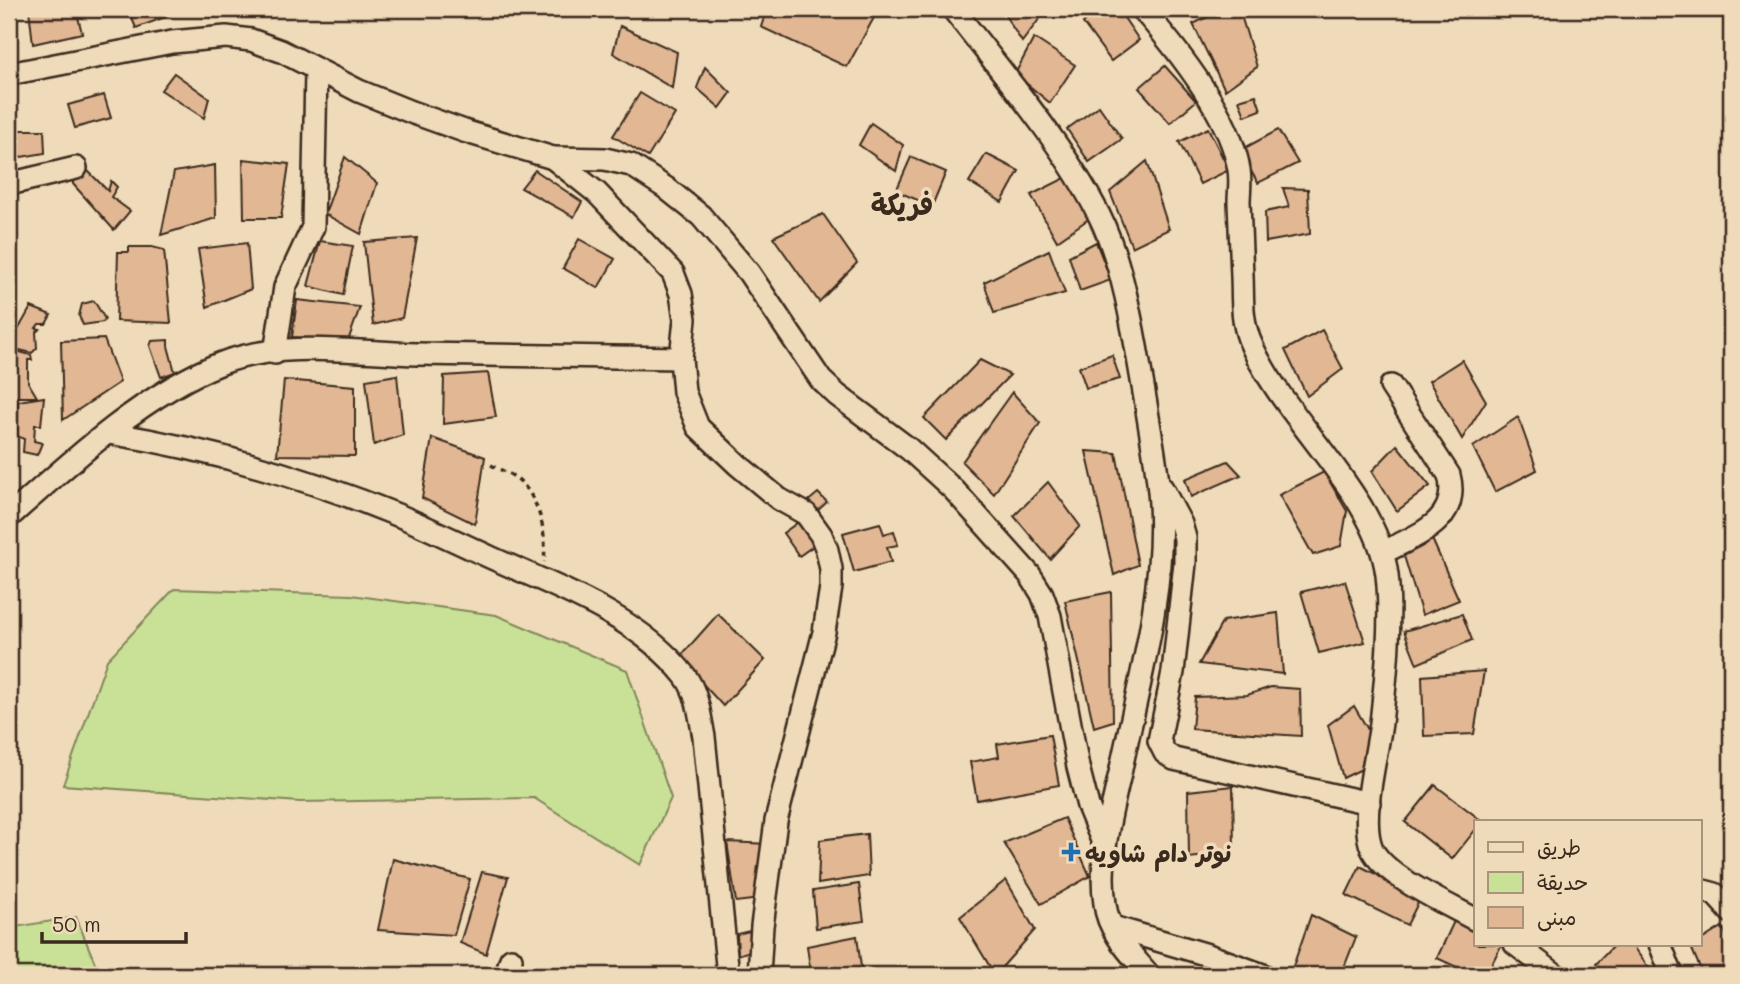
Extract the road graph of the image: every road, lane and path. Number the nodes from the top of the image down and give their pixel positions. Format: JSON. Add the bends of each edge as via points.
{"nodes":[{"id":1,"x":953,"y":9,"type":"edge"},
{"id":2,"x":1142,"y":9,"type":"edge"},
{"id":3,"x":1160,"y":18,"type":"edge"},
{"id":4,"x":316,"y":70,"type":"junction"},
{"id":5,"x":9,"y":74,"type":"edge"},
{"id":6,"x":553,"y":158,"type":"junction"},
{"id":7,"x":76,"y":168,"type":"dead end"},
{"id":8,"x":9,"y":184,"type":"edge"},
{"id":9,"x":275,"y":353,"type":"junction"},
{"id":10,"x":681,"y":358,"type":"junction"},
{"id":11,"x":1391,"y":386,"type":"dead end"},
{"id":12,"x":109,"y":433,"type":"junction"},
{"id":13,"x":491,"y":465,"type":"dead end"},
{"id":14,"x":1157,"y":478,"type":"junction"},
{"id":15,"x":9,"y":517,"type":"edge"},
{"id":16,"x":1384,"y":552,"type":"junction"},
{"id":17,"x":542,"y":580,"type":"junction"},
{"id":18,"x":1369,"y":803,"type":"junction"},
{"id":19,"x":1104,"y":845,"type":"junction"},
{"id":20,"x":1702,"y":891,"type":"edge"},
{"id":21,"x":1731,"y":912,"type":"edge"},
{"id":22,"x":1474,"y":919,"type":"edge"},
{"id":23,"x":1113,"y":928,"type":"junction"},
{"id":24,"x":1518,"y":946,"type":"edge"},
{"id":25,"x":1661,"y":946,"type":"edge"},
{"id":26,"x":728,"y":975,"type":"edge"},
{"id":27,"x":760,"y":975,"type":"edge"},
{"id":28,"x":1149,"y":975,"type":"edge"},
{"id":29,"x":1263,"y":975,"type":"edge"},
{"id":30,"x":1556,"y":975,"type":"edge"},
{"id":31,"x":1672,"y":975,"type":"edge"}],
"edges":[{"from":1,"to":14,"type":"street","via":[[1061,152],[1100,218],[1137,349]]},
{"from":2,"to":3,"type":"street"},
{"from":3,"to":16,"type":"street","via":[[1231,141],[1240,171],[1242,314],[1248,337],[1289,408],[1350,491]]},
{"from":4,"to":5,"type":"street","via":[[282,51],[226,37],[172,41]]},
{"from":4,"to":6,"type":"street","via":[[411,112]]},
{"from":4,"to":9,"type":"street","via":[[313,227],[285,287]]},
{"from":6,"to":10,"type":"street","via":[[597,193],[673,273],[685,319]]},
{"from":6,"to":19,"type":"street","via":[[605,159],[631,166],[701,216],[749,273],[821,380],[954,490],[1030,575],[1049,616],[1078,766]]},
{"from":7,"to":8,"type":"street"},
{"from":9,"to":10,"type":"street","via":[[307,349]]},
{"from":9,"to":12,"type":"street","via":[[225,362],[192,376]]},
{"from":10,"to":27,"type":"street","via":[[684,392],[698,427],[779,499],[806,514],[821,535],[831,569],[824,632],[776,821]]},
{"from":11,"to":16,"type":"street","via":[[1449,475],[1452,489],[1437,523]]},
{"from":12,"to":15,"type":"street"},
{"from":12,"to":17,"type":"street","via":[[228,460],[336,492]]},
{"from":13,"to":17,"type":"path","via":[[519,480],[536,501],[545,553]]},
{"from":14,"to":18,"type":"street","via":[[1185,538],[1173,672],[1160,747],[1174,759]]},
{"from":14,"to":19,"type":"street","via":[[1159,575]]},
{"from":16,"to":18,"type":"street","via":[[1387,639]]},
{"from":17,"to":26,"type":"street","via":[[610,614],[652,644],[687,678],[704,737]]},
{"from":18,"to":22,"type":"street","via":[[1371,846],[1378,860],[1399,877]]},
{"from":19,"to":23,"type":"street","via":[[1105,906]]},
{"from":20,"to":21,"type":"street","via":[[1714,894]]},
{"from":23,"to":28,"type":"street"},
{"from":23,"to":29,"type":"street"},
{"from":24,"to":30,"type":"street"},
{"from":25,"to":31,"type":"street"}]}
